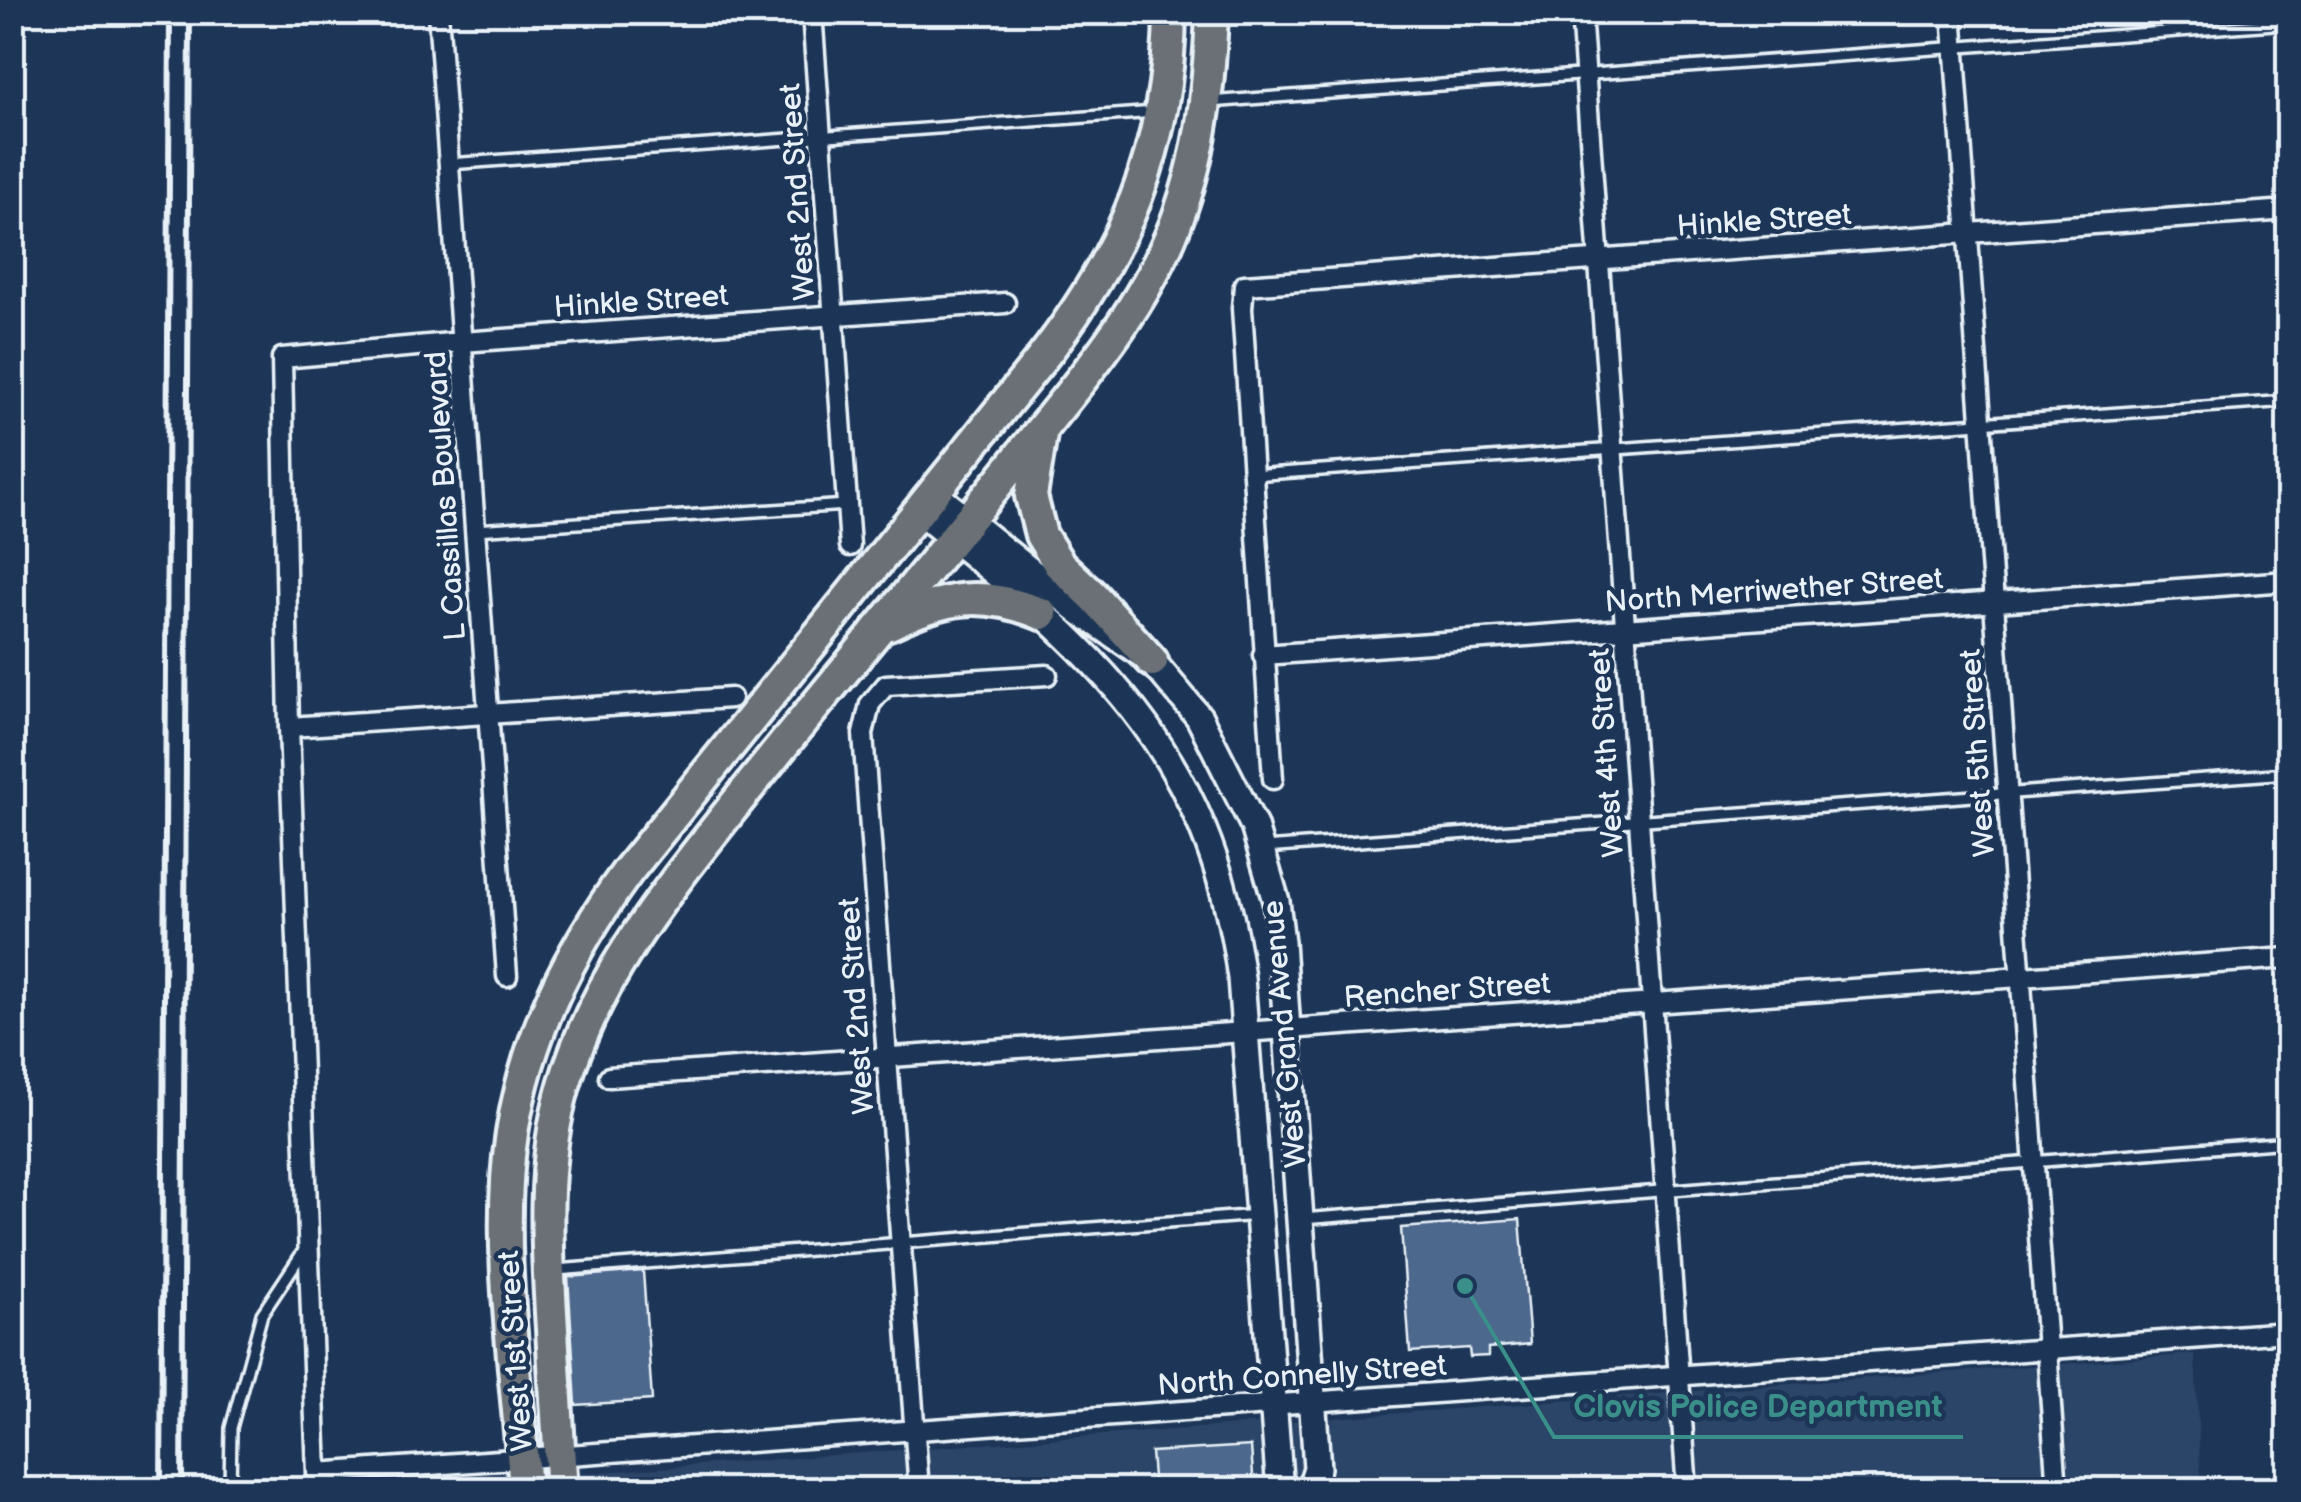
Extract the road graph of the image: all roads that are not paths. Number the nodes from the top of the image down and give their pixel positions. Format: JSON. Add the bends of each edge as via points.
{"nodes":[{"id":1,"x":438,"y":12,"type":"edge"},
{"id":2,"x":812,"y":12,"type":"edge"},
{"id":3,"x":1170,"y":12,"type":"edge"},
{"id":4,"x":1212,"y":12,"type":"edge"},
{"id":5,"x":1581,"y":12,"type":"edge"},
{"id":6,"x":1952,"y":12,"type":"edge"},
{"id":7,"x":2288,"y":23,"type":"edge"},
{"id":8,"x":1954,"y":46,"type":"junction"},
{"id":9,"x":1586,"y":77,"type":"junction"},
{"id":10,"x":1206,"y":103,"type":"junction"},
{"id":11,"x":1162,"y":111,"type":"junction"},
{"id":12,"x":821,"y":135,"type":"junction"},
{"id":13,"x":450,"y":164,"type":"junction"},
{"id":14,"x":2288,"y":210,"type":"edge"},
{"id":15,"x":1967,"y":233,"type":"junction"},
{"id":16,"x":1599,"y":260,"type":"junction"},
{"id":17,"x":1004,"y":303,"type":"dead end"},
{"id":18,"x":834,"y":314,"type":"junction"},
{"id":19,"x":462,"y":342,"type":"junction"},
{"id":20,"x":2288,"y":402,"type":"edge"},
{"id":21,"x":1981,"y":424,"type":"junction"},
{"id":22,"x":1042,"y":427,"type":"junction"},
{"id":23,"x":1613,"y":452,"type":"junction"},
{"id":24,"x":1252,"y":475,"type":"junction"},
{"id":25,"x":926,"y":502,"type":"junction"},
{"id":26,"x":848,"y":505,"type":"junction"},
{"id":27,"x":475,"y":530,"type":"junction"},
{"id":28,"x":960,"y":530,"type":"junction"},
{"id":29,"x":850,"y":546,"type":"dead end"},
{"id":30,"x":2288,"y":582,"type":"edge"},
{"id":31,"x":1994,"y":602,"type":"junction"},
{"id":32,"x":1042,"y":614,"type":"junction"},
{"id":33,"x":1625,"y":629,"type":"junction"},
{"id":34,"x":877,"y":630,"type":"junction"},
{"id":35,"x":1262,"y":654,"type":"junction"},
{"id":36,"x":1152,"y":662,"type":"junction"},
{"id":37,"x":1047,"y":675,"type":"dead end"},
{"id":38,"x":731,"y":698,"type":"dead end"},
{"id":39,"x":488,"y":714,"type":"junction"},
{"id":40,"x":289,"y":727,"type":"junction"},
{"id":41,"x":2288,"y":773,"type":"edge"},
{"id":42,"x":1273,"y":780,"type":"dead end"},
{"id":43,"x":2008,"y":796,"type":"junction"},
{"id":44,"x":1639,"y":818,"type":"junction"},
{"id":45,"x":1261,"y":848,"type":"junction"},
{"id":46,"x":2288,"y":958,"type":"edge"},
{"id":47,"x":507,"y":976,"type":"dead end"},
{"id":48,"x":2020,"y":977,"type":"junction"},
{"id":49,"x":1652,"y":1003,"type":"junction"},
{"id":50,"x":1286,"y":1029,"type":"junction"},
{"id":51,"x":1244,"y":1032,"type":"junction"},
{"id":52,"x":888,"y":1057,"type":"junction"},
{"id":53,"x":609,"y":1077,"type":"dead end"},
{"id":54,"x":2288,"y":1142,"type":"edge"},
{"id":55,"x":2034,"y":1161,"type":"junction"},
{"id":56,"x":1666,"y":1192,"type":"junction"},
{"id":57,"x":1259,"y":1216,"type":"junction"},
{"id":58,"x":1299,"y":1219,"type":"junction"},
{"id":59,"x":901,"y":1241,"type":"junction"},
{"id":60,"x":307,"y":1246,"type":"junction"},
{"id":61,"x":548,"y":1270,"type":"junction"},
{"id":62,"x":2288,"y":1332,"type":"edge"},
{"id":63,"x":2047,"y":1349,"type":"junction"},
{"id":64,"x":1678,"y":1376,"type":"junction"},
{"id":65,"x":1312,"y":1402,"type":"junction"},
{"id":66,"x":1274,"y":1404,"type":"junction"},
{"id":67,"x":915,"y":1430,"type":"junction"},
{"id":68,"x":560,"y":1455,"type":"junction"},
{"id":69,"x":523,"y":1458,"type":"junction"},
{"id":70,"x":230,"y":1490,"type":"edge"},
{"id":71,"x":525,"y":1490,"type":"edge"},
{"id":72,"x":562,"y":1490,"type":"edge"},
{"id":73,"x":918,"y":1490,"type":"edge"},
{"id":74,"x":1285,"y":1490,"type":"edge"},
{"id":75,"x":1310,"y":1490,"type":"edge"},
{"id":76,"x":1686,"y":1490,"type":"edge"},
{"id":77,"x":2057,"y":1490,"type":"edge"}],
"edges":[{"from":1,"to":13,"type":"street","name":"L Cassillas Boulevard"},
{"from":2,"to":12,"type":"street","name":"West 2nd Street"},
{"from":3,"to":11,"type":"highway"},
{"from":4,"to":10,"type":"highway"},
{"from":5,"to":9,"type":"street","name":"West 4th Street"},
{"from":6,"to":8,"type":"street","name":"West 5th Street"},
{"from":7,"to":8,"type":"lane"},
{"from":8,"to":9,"type":"lane"},
{"from":8,"to":15,"type":"street","name":"West 5th Street"},
{"from":9,"to":10,"type":"lane"},
{"from":9,"to":16,"type":"street","name":"West 4th Street"},
{"from":10,"to":22,"type":"highway","via":[[1164,250],[1134,305]]},
{"from":11,"to":12,"type":"lane"},
{"from":11,"to":25,"type":"highway","via":[[1138,195],[1102,273]]},
{"from":12,"to":13,"type":"lane"},
{"from":12,"to":18,"type":"street","name":"West 2nd Street"},
{"from":13,"to":19,"type":"street","name":"L Cassillas Boulevard"},
{"from":14,"to":15,"type":"street","name":"Hinkle Street"},
{"from":15,"to":16,"type":"street","name":"Hinkle Street"},
{"from":15,"to":21,"type":"street","name":"West 5th Street"},
{"from":16,"to":23,"type":"street","name":"West 4th Street"},
{"from":16,"to":24,"type":"street","name":"Hinkle Street","via":[[1244,285]]},
{"from":17,"to":18,"type":"street","name":"Hinkle Street"},
{"from":18,"to":19,"type":"street","name":"Hinkle Street"},
{"from":18,"to":26,"type":"street","name":"West 2nd Street"},
{"from":19,"to":27,"type":"street","name":"L Cassillas Boulevard"},
{"from":19,"to":40,"type":"street","name":"Hinkle Street","via":[[282,358]]},
{"from":20,"to":21,"type":"lane"},
{"from":21,"to":23,"type":"lane"},
{"from":21,"to":31,"type":"street","name":"West 5th Street"},
{"from":22,"to":28,"type":"highway"},
{"from":22,"to":36,"type":"highway","via":[[1031,496],[1041,535],[1058,564]]},
{"from":23,"to":24,"type":"lane"},
{"from":23,"to":33,"type":"street","name":"West 4th Street"},
{"from":24,"to":35,"type":"street"},
{"from":25,"to":28,"type":"main road","name":"West Grand Avenue"},
{"from":25,"to":69,"type":"highway","name":"West 1st Street","via":[[628,871],[582,938],[546,1008],[512,1133],[506,1213]]},
{"from":26,"to":27,"type":"lane"},
{"from":26,"to":29,"type":"street","name":"West 2nd Street"},
{"from":27,"to":39,"type":"street","name":"L Cassillas Boulevard"},
{"from":28,"to":32,"type":"main road","name":"West Grand Avenue"},
{"from":28,"to":34,"type":"highway","name":"West 1st Street"},
{"from":28,"to":36,"type":"main road","name":"West Grand Avenue"},
{"from":30,"to":31,"type":"street","name":"North Merriwether Street"},
{"from":31,"to":33,"type":"street","name":"North Merriwether Street"},
{"from":31,"to":43,"type":"street","name":"West 5th Street"},
{"from":32,"to":34,"type":"highway","via":[[1002,600],[951,600]]},
{"from":32,"to":51,"type":"main road","name":"West Grand Avenue","via":[[1133,706],[1199,816],[1229,903]]},
{"from":33,"to":35,"type":"street","name":"North Merriwether Street"},
{"from":33,"to":44,"type":"street","name":"West 4th Street"},
{"from":34,"to":61,"type":"highway","name":"West 1st Street","via":[[651,911],[599,996],[563,1087],[552,1146]]},
{"from":35,"to":42,"type":"street"},
{"from":36,"to":45,"type":"main road","name":"West Grand Avenue","via":[[1199,718]]},
{"from":37,"to":52,"type":"street","name":"West 2nd Street","via":[[886,685],[870,704],[863,734]]},
{"from":38,"to":39,"type":"street"},
{"from":39,"to":40,"type":"street"},
{"from":39,"to":47,"type":"street","name":"L Cassillas Boulevard"},
{"from":40,"to":60,"type":"street"},
{"from":41,"to":43,"type":"lane"},
{"from":43,"to":44,"type":"lane"},
{"from":43,"to":48,"type":"street","name":"West 5th Street"},
{"from":44,"to":45,"type":"lane"},
{"from":44,"to":49,"type":"street","name":"West 4th Street"},
{"from":45,"to":50,"type":"main road","name":"West Grand Avenue","via":[[1276,901]]},
{"from":46,"to":48,"type":"street","name":"Rencher Street"},
{"from":48,"to":49,"type":"street","name":"Rencher Street"},
{"from":48,"to":55,"type":"street","name":"West 5th Street"},
{"from":49,"to":50,"type":"street","name":"Rencher Street"},
{"from":49,"to":56,"type":"street","name":"West 4th Street"},
{"from":50,"to":51,"type":"street","name":"Rencher Street"},
{"from":50,"to":58,"type":"main road","name":"West Grand Avenue"},
{"from":51,"to":52,"type":"street","name":"Rencher Street"},
{"from":51,"to":57,"type":"main road","name":"West Grand Avenue"},
{"from":52,"to":53,"type":"street","name":"Rencher Street"},
{"from":52,"to":59,"type":"street","name":"West 2nd Street"},
{"from":54,"to":55,"type":"lane"},
{"from":55,"to":56,"type":"lane"},
{"from":55,"to":63,"type":"street","name":"West 5th Street"},
{"from":56,"to":58,"type":"lane"},
{"from":56,"to":64,"type":"street","name":"West 4th Street"},
{"from":57,"to":59,"type":"lane"},
{"from":57,"to":66,"type":"main road","name":"West Grand Avenue"},
{"from":58,"to":65,"type":"main road","name":"West Grand Avenue"},
{"from":59,"to":61,"type":"lane"},
{"from":59,"to":67,"type":"street","name":"West 2nd Street"},
{"from":60,"to":69,"type":"street","name":"North Connelly Street","via":[[317,1473]]},
{"from":60,"to":70,"type":"lane","via":[[262,1314],[232,1428]]},
{"from":61,"to":68,"type":"highway","name":"West 1st Street"},
{"from":62,"to":63,"type":"street","name":"North Connelly Street"},
{"from":63,"to":64,"type":"street","name":"North Connelly Street"},
{"from":63,"to":77,"type":"street","name":"West 5th Street"},
{"from":64,"to":65,"type":"street","name":"North Connelly Street"},
{"from":64,"to":76,"type":"street","name":"West 4th Street"},
{"from":65,"to":66,"type":"street","name":"North Connelly Street"},
{"from":65,"to":75,"type":"main road","name":"West Grand Avenue","via":[[1317,1468]]},
{"from":66,"to":67,"type":"street","name":"North Connelly Street"},
{"from":66,"to":74,"type":"main road","name":"West Grand Avenue"},
{"from":67,"to":68,"type":"street","name":"North Connelly Street"},
{"from":67,"to":73,"type":"street","name":"West 2nd Street"},
{"from":68,"to":69,"type":"street","name":"North Connelly Street"},
{"from":68,"to":72,"type":"highway","name":"West 1st Street"},
{"from":69,"to":71,"type":"highway","name":"West 1st Street"}]}
